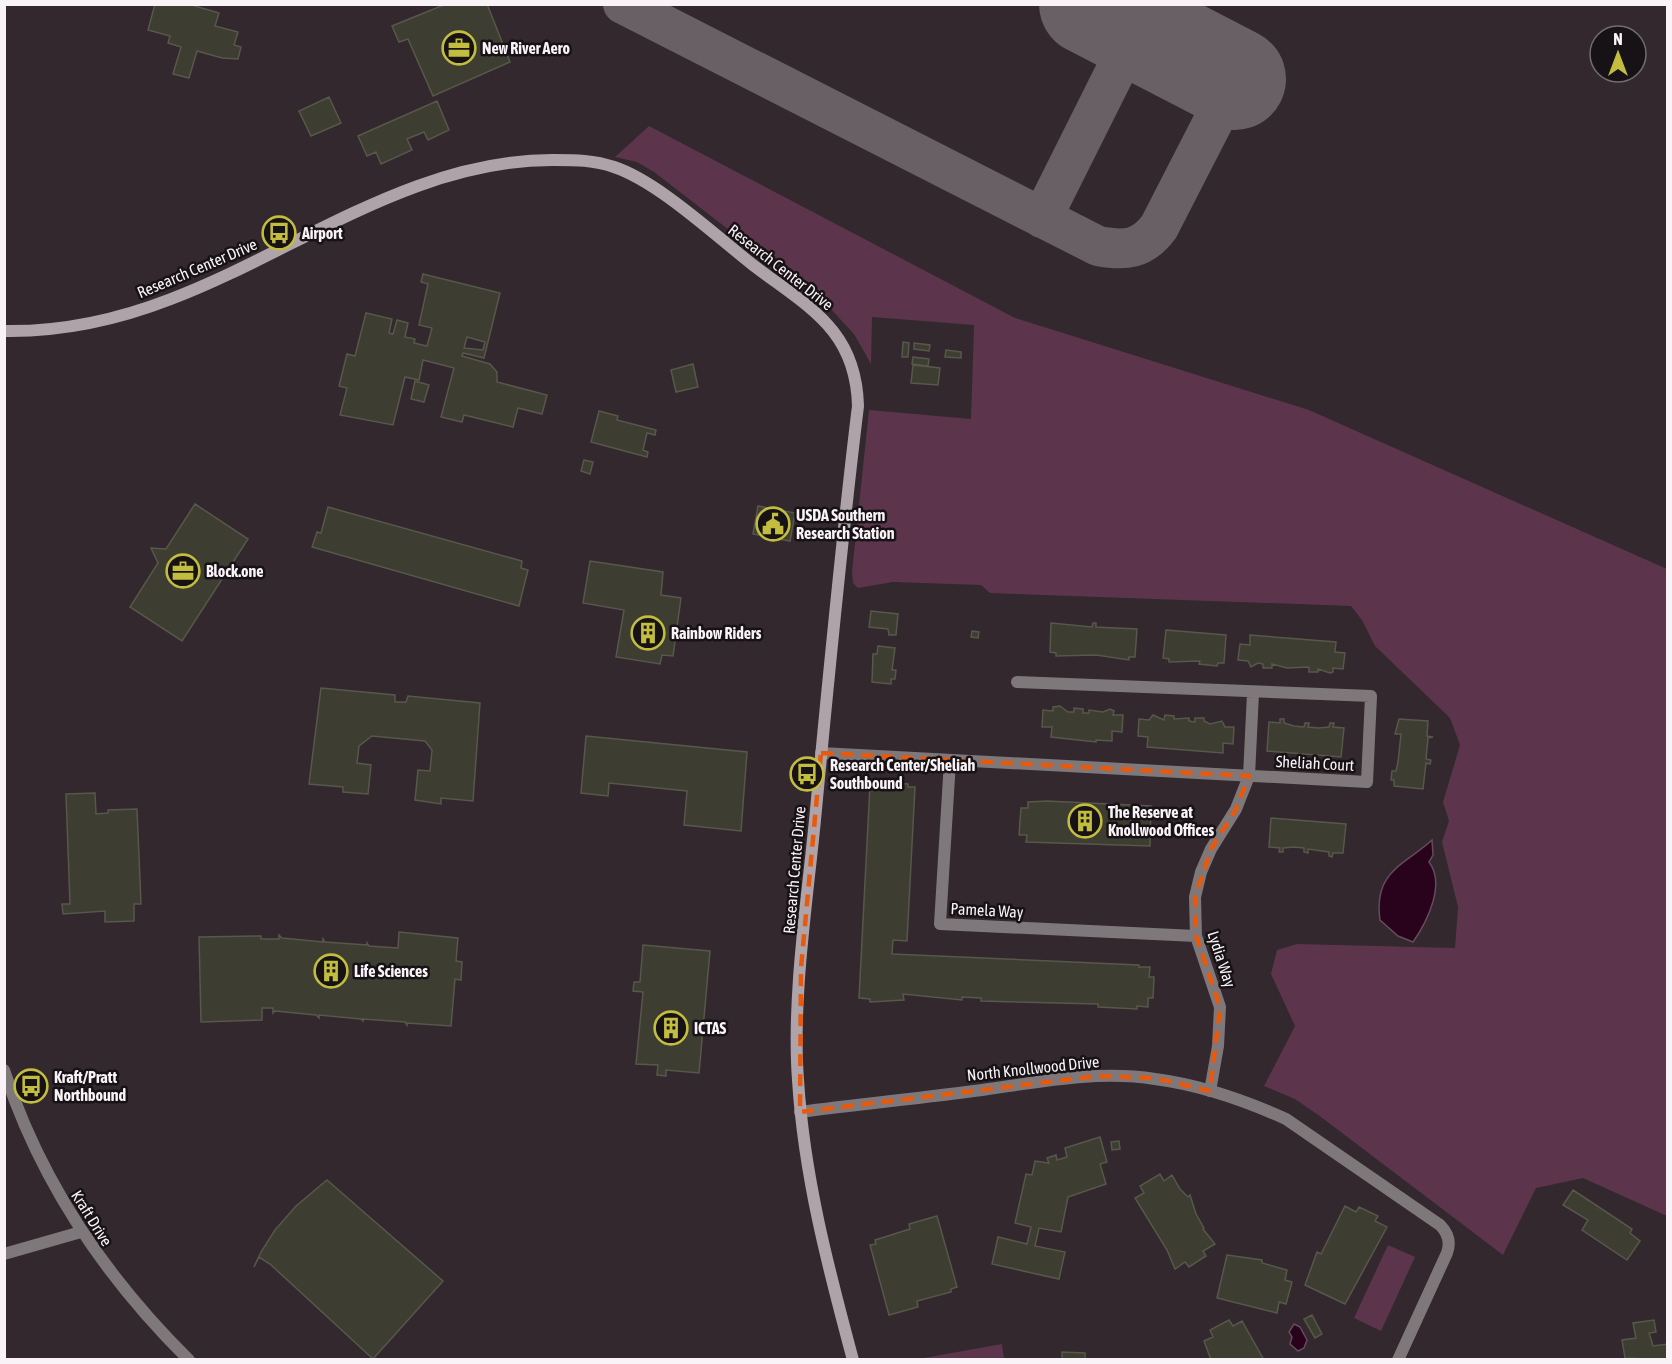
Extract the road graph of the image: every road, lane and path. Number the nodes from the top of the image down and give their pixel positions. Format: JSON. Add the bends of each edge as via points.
{"nodes":[{"id":1,"x":4,"y":331,"type":"edge"},
{"id":2,"x":1017,"y":682,"type":"dead end"},
{"id":3,"x":1253,"y":693,"type":"junction"},
{"id":4,"x":821,"y":753,"type":"junction"},
{"id":5,"x":950,"y":761,"type":"junction"},
{"id":6,"x":1249,"y":776,"type":"junction"},
{"id":7,"x":1196,"y":936,"type":"junction"},
{"id":8,"x":4,"y":1070,"type":"edge"},
{"id":9,"x":1210,"y":1091,"type":"junction"},
{"id":10,"x":800,"y":1112,"type":"junction"},
{"id":11,"x":81,"y":1232,"type":"junction"},
{"id":12,"x":4,"y":1254,"type":"edge"},
{"id":13,"x":189,"y":1359,"type":"edge"},
{"id":14,"x":853,"y":1359,"type":"edge"},
{"id":15,"x":1398,"y":1359,"type":"edge"}],
"edges":[{"from":1,"to":4,"type":"main road","name":"Research Center Drive","via":[[85,325],[143,309],[229,275],[364,208],[485,166],[585,160],[639,178],[821,318],[843,342],[853,364],[858,406]]},
{"from":2,"to":3,"type":"street","name":"Sheliah Court"},
{"from":3,"to":6,"type":"street","name":"Lydia Way"},
{"from":3,"to":6,"type":"street","name":"Sheliah Court","via":[[1371,696],[1367,782]]},
{"from":4,"to":5,"type":"street","name":"Sheliah Court"},
{"from":4,"to":10,"type":"main road","name":"Research Center Drive","via":[[797,1047]]},
{"from":5,"to":6,"type":"street","name":"Sheliah Court"},
{"from":5,"to":7,"type":"street","name":"Pamela Way","via":[[940,924]]},
{"from":6,"to":7,"type":"street","name":"Lydia Way","via":[[1201,872],[1195,897]]},
{"from":7,"to":9,"type":"street","name":"Lydia Way","via":[[1220,1007]]},
{"from":8,"to":11,"type":"street","name":"Kraft Drive","via":[[43,1167]]},
{"from":9,"to":10,"type":"street","name":"North Knollwood Drive","via":[[1155,1078],[1097,1076]]},
{"from":9,"to":15,"type":"street","name":"North Knollwood Drive","via":[[1286,1119],[1445,1230],[1449,1241],[1447,1253]]},
{"from":10,"to":14,"type":"main road","name":"Research Center Drive","via":[[814,1208]]},
{"from":11,"to":12,"type":"street"},
{"from":11,"to":13,"type":"street","name":"Kraft Drive","via":[[138,1308]]}]}
